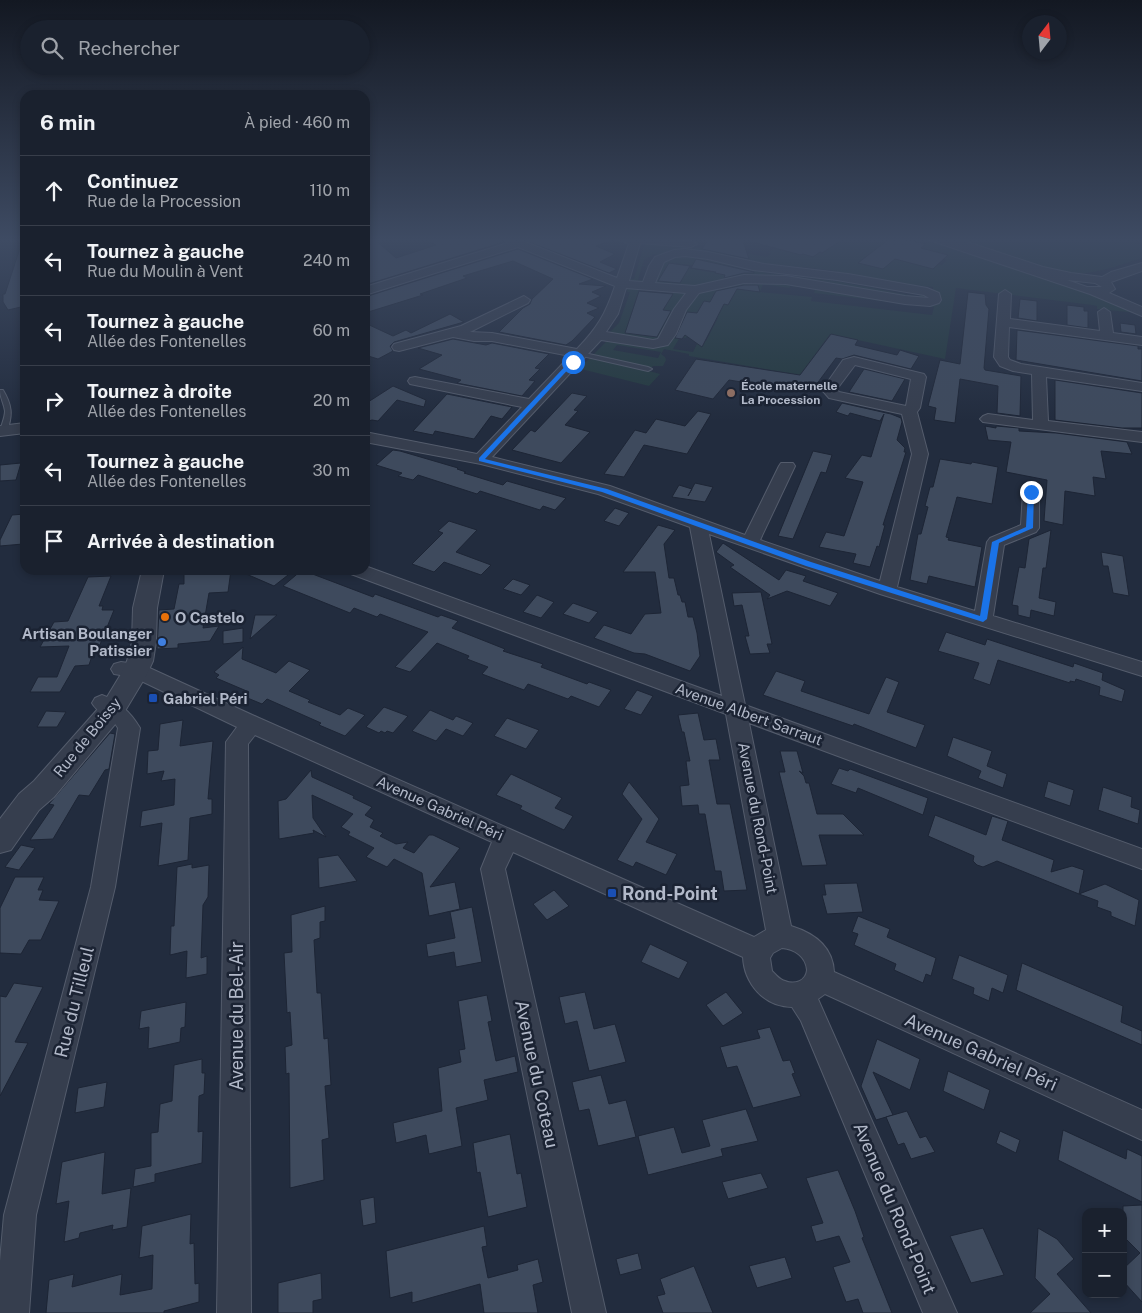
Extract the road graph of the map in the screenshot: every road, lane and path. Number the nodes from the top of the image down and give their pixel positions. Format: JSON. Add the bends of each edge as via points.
{"nodes":[{"id":1,"x":616,"y":299,"type":"edge"},
{"id":2,"x":688,"y":299,"type":"edge"},
{"id":3,"x":906,"y":299,"type":"edge"},
{"id":4,"x":934,"y":299,"type":"edge"},
{"id":5,"x":1004,"y":299,"type":"edge"},
{"id":6,"x":1122,"y":299,"type":"edge"},
{"id":7,"x":1127,"y":299,"type":"edge"},
{"id":8,"x":1142,"y":306,"type":"edge"},
{"id":9,"x":1104,"y":312,"type":"dead end"},
{"id":10,"x":1142,"y":312,"type":"edge"},
{"id":11,"x":1002,"y":322,"type":"junction"},
{"id":12,"x":452,"y":333,"type":"junction"},
{"id":13,"x":598,"y":335,"type":"junction"},
{"id":14,"x":1108,"y":336,"type":"junction"},
{"id":15,"x":479,"y":337,"type":"junction"},
{"id":16,"x":1142,"y":341,"type":"edge"},
{"id":17,"x":399,"y":347,"type":"dead end"},
{"id":18,"x":580,"y":354,"type":"junction"},
{"id":19,"x":648,"y":369,"type":"dead end"},
{"id":20,"x":1039,"y":371,"type":"junction"},
{"id":21,"x":415,"y":381,"type":"dead end"},
{"id":22,"x":1142,"y":387,"type":"edge"},
{"id":23,"x":0,"y":392,"type":"edge"},
{"id":24,"x":532,"y":404,"type":"junction"},
{"id":25,"x":909,"y":411,"type":"junction"},
{"id":26,"x":988,"y":419,"type":"dead end"},
{"id":27,"x":1041,"y":425,"type":"junction"},
{"id":28,"x":20,"y":429,"type":"edge"},
{"id":29,"x":1,"y":431,"type":"edge"},
{"id":30,"x":1142,"y":437,"type":"edge"},
{"id":31,"x":370,"y":438,"type":"edge"},
{"id":32,"x":481,"y":460,"type":"junction"},
{"id":33,"x":788,"y":466,"type":"dead end"},
{"id":34,"x":1031,"y":492,"type":"dead end"},
{"id":35,"x":698,"y":524,"type":"junction"},
{"id":36,"x":750,"y":543,"type":"junction"},
{"id":37,"x":151,"y":575,"type":"edge"},
{"id":38,"x":370,"y":575,"type":"edge"},
{"id":39,"x":887,"y":590,"type":"junction"},
{"id":40,"x":983,"y":619,"type":"junction"},
{"id":41,"x":1142,"y":669,"type":"edge"},
{"id":42,"x":128,"y":670,"type":"junction"},
{"id":43,"x":107,"y":706,"type":"junction"},
{"id":44,"x":735,"y":709,"type":"junction"},
{"id":45,"x":251,"y":724,"type":"junction"},
{"id":46,"x":509,"y":839,"type":"junction"},
{"id":47,"x":0,"y":840,"type":"edge"},
{"id":48,"x":1142,"y":859,"type":"edge"},
{"id":49,"x":768,"y":943,"type":"junction"},
{"id":50,"x":809,"y":987,"type":"junction"},
{"id":51,"x":1142,"y":1125,"type":"edge"},
{"id":52,"x":12,"y":1313,"type":"edge"},
{"id":53,"x":234,"y":1313,"type":"edge"},
{"id":54,"x":589,"y":1313,"type":"edge"},
{"id":55,"x":940,"y":1313,"type":"edge"}],
"edges":[{"from":1,"to":13,"type":"street","via":[[612,314]]},
{"from":2,"to":13,"type":"street","via":[[663,342],[653,344]]},
{"from":3,"to":4,"type":"street","via":[[930,302]]},
{"from":5,"to":11,"type":"street"},
{"from":6,"to":10,"type":"street"},
{"from":7,"to":8,"type":"street"},
{"from":9,"to":14,"type":"street"},
{"from":11,"to":14,"type":"street"},
{"from":11,"to":20,"type":"street","via":[[1001,357],[1005,363]]},
{"from":12,"to":15,"type":"street"},
{"from":12,"to":15,"type":"street","via":[[519,303]]},
{"from":12,"to":17,"type":"street"},
{"from":13,"to":18,"type":"street"},
{"from":14,"to":16,"type":"street"},
{"from":15,"to":18,"type":"street"},
{"from":18,"to":19,"type":"lane"},
{"from":18,"to":24,"type":"street"},
{"from":20,"to":22,"type":"street"},
{"from":20,"to":27,"type":"street"},
{"from":21,"to":24,"type":"street"},
{"from":23,"to":29,"type":"lane","via":[[9,415]]},
{"from":24,"to":32,"type":"street"},
{"from":25,"to":25,"type":"street","via":[[913,408],[920,381],[914,375],[854,361],[848,363],[829,390],[834,395]]},
{"from":25,"to":39,"type":"street","via":[[920,454]]},
{"from":26,"to":27,"type":"street"},
{"from":27,"to":30,"type":"street"},
{"from":28,"to":29,"type":"street"},
{"from":31,"to":32,"type":"street"},
{"from":32,"to":35,"type":"street","via":[[604,490]]},
{"from":33,"to":36,"type":"street"},
{"from":34,"to":40,"type":"street","via":[[1030,528],[996,542]]},
{"from":35,"to":36,"type":"street"},
{"from":35,"to":44,"type":"street","name":"Avenue du Rond-Point"},
{"from":36,"to":39,"type":"street"},
{"from":37,"to":42,"type":"street","name":"Rue de Boissy","via":[[140,660]]},
{"from":38,"to":44,"type":"street","name":"Avenue Albert Sarraut"},
{"from":39,"to":40,"type":"street"},
{"from":40,"to":41,"type":"street"},
{"from":42,"to":43,"type":"street","name":"Rue de Boissy"},
{"from":42,"to":45,"type":"street","name":"Avenue Gabriel Péri"},
{"from":43,"to":47,"type":"street","name":"Rue de Boissy","via":[[44,790],[29,802]]},
{"from":43,"to":52,"type":"street","name":"Rue du Tilleul","via":[[130,728],[103,887],[20,1216]]},
{"from":44,"to":48,"type":"street","name":"Avenue Albert Sarraut"},
{"from":44,"to":49,"type":"street","name":"Avenue du Rond-Point","via":[[778,919]]},
{"from":45,"to":46,"type":"street","name":"Avenue Gabriel Péri"},
{"from":45,"to":53,"type":"street","name":"Avenue du Bel-Air","via":[[237,742]]},
{"from":46,"to":49,"type":"street","name":"Avenue Gabriel Péri"},
{"from":46,"to":54,"type":"street","name":"Avenue du Coteau","via":[[499,850],[493,869]]},
{"from":49,"to":50,"type":"street","via":[[797,939],[814,951],[821,970]]},
{"from":49,"to":50,"type":"street","via":[[755,960],[756,969],[768,986],[788,995]]},
{"from":50,"to":51,"type":"street","name":"Avenue Gabriel Péri"},
{"from":50,"to":55,"type":"street","name":"Avenue du Rond-Point","via":[[811,1012]]}]}
